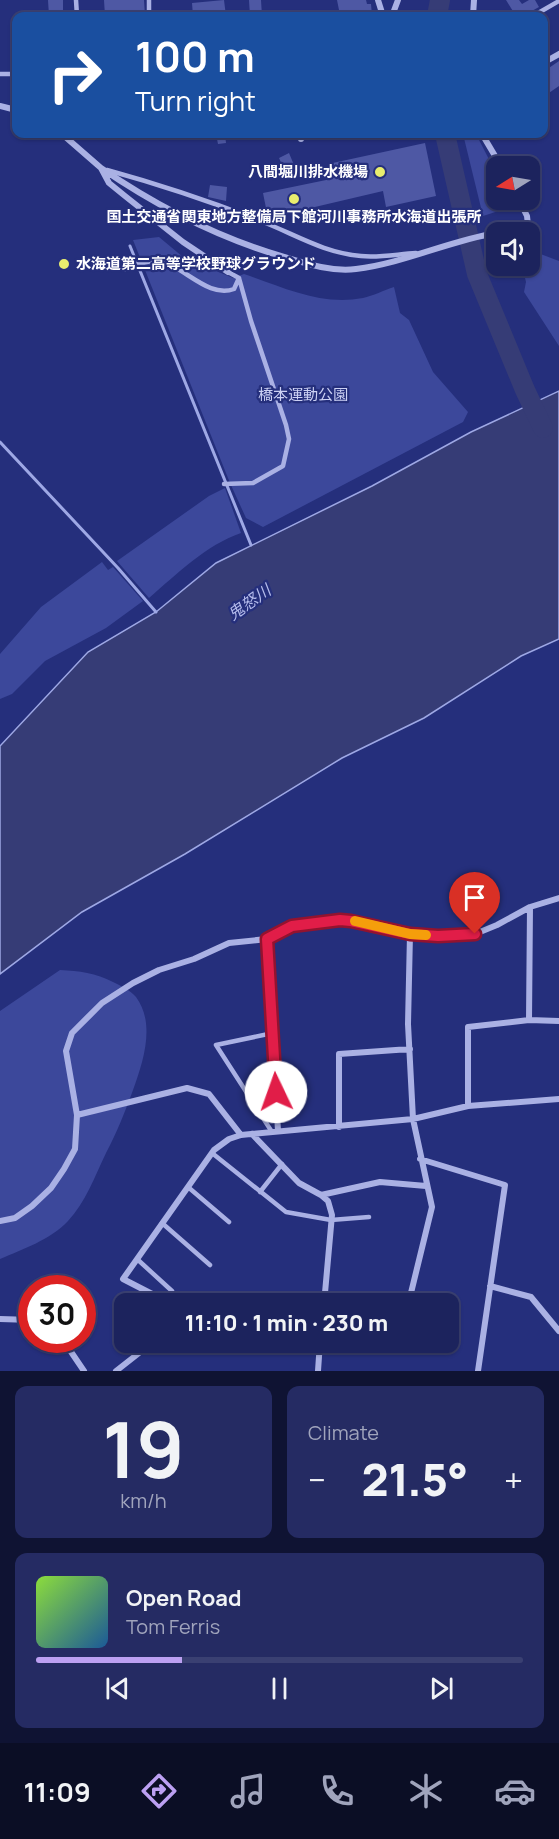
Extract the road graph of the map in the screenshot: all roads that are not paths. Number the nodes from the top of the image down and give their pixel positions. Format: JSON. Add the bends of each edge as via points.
{"nodes":[{"id":1,"x":559,"y":1,"type":"edge"},
{"id":2,"x":540,"y":12,"type":"edge"},
{"id":3,"x":67,"y":138,"type":"edge"},
{"id":4,"x":484,"y":138,"type":"edge"},
{"id":5,"x":495,"y":156,"type":"edge"},
{"id":6,"x":101,"y":168,"type":"junction"},
{"id":7,"x":486,"y":235,"type":"edge"},
{"id":8,"x":422,"y":252,"type":"junction"},
{"id":9,"x":125,"y":269,"type":"dead end"},
{"id":10,"x":228,"y":272,"type":"joint"},
{"id":11,"x":239,"y":278,"type":"junction"},
{"id":12,"x":224,"y":484,"type":"dead end"},
{"id":13,"x":559,"y":898,"type":"edge"},
{"id":14,"x":530,"y":907,"type":"junction"},
{"id":15,"x":410,"y":934,"type":"junction"},
{"id":16,"x":267,"y":939,"type":"junction"},
{"id":17,"x":529,"y":1020,"type":"junction"},
{"id":18,"x":559,"y":1021,"type":"edge"},
{"id":19,"x":273,"y":1033,"type":"junction"},
{"id":20,"x":410,"y":1049,"type":"junction"},
{"id":21,"x":559,"y":1099,"type":"edge"},
{"id":22,"x":468,"y":1106,"type":"junction"},
{"id":23,"x":77,"y":1115,"type":"junction"},
{"id":24,"x":413,"y":1119,"type":"junction"},
{"id":25,"x":339,"y":1127,"type":"junction"},
{"id":26,"x":275,"y":1131,"type":"junction"},
{"id":27,"x":252,"y":1134,"type":"junction"},
{"id":28,"x":241,"y":1135,"type":"junction"},
{"id":29,"x":212,"y":1153,"type":"junction"},
{"id":30,"x":420,"y":1160,"type":"junction"},
{"id":31,"x":282,"y":1164,"type":"junction"},
{"id":32,"x":426,"y":1186,"type":"junction"},
{"id":33,"x":188,"y":1187,"type":"junction"},
{"id":34,"x":260,"y":1192,"type":"junction"},
{"id":35,"x":321,"y":1195,"type":"junction"},
{"id":36,"x":369,"y":1217,"type":"dead end"},
{"id":37,"x":331,"y":1220,"type":"junction"},
{"id":38,"x":0,"y":1221,"type":"edge"},
{"id":39,"x":229,"y":1222,"type":"dead end"},
{"id":40,"x":162,"y":1223,"type":"junction"},
{"id":41,"x":137,"y":1259,"type":"junction"},
{"id":42,"x":210,"y":1265,"type":"dead end"},
{"id":43,"x":490,"y":1286,"type":"junction"},
{"id":44,"x":172,"y":1291,"type":"dead end"},
{"id":45,"x":150,"y":1293,"type":"edge"},
{"id":46,"x":325,"y":1293,"type":"edge"},
{"id":47,"x":411,"y":1293,"type":"edge"},
{"id":48,"x":0,"y":1319,"type":"edge"},
{"id":49,"x":18,"y":1320,"type":"edge"},
{"id":50,"x":559,"y":1331,"type":"edge"},
{"id":51,"x":72,"y":1353,"type":"edge"},
{"id":52,"x":139,"y":1353,"type":"edge"},
{"id":53,"x":319,"y":1353,"type":"edge"},
{"id":54,"x":84,"y":1371,"type":"edge"},
{"id":55,"x":116,"y":1371,"type":"edge"},
{"id":56,"x":318,"y":1371,"type":"edge"},
{"id":57,"x":478,"y":1371,"type":"edge"}],
"edges":[{"from":1,"to":2,"type":"lane"},
{"from":3,"to":6,"type":"street"},
{"from":4,"to":5,"type":"street"},
{"from":6,"to":8,"type":"lane","via":[[190,195],[333,251],[362,256]]},
{"from":6,"to":8,"type":"street","via":[[134,191],[202,226],[303,263],[353,270]]},
{"from":6,"to":10,"type":"street","via":[[109,183],[124,196]]},
{"from":7,"to":8,"type":"street"},
{"from":9,"to":11,"type":"lane","via":[[159,261],[226,292],[234,289]]},
{"from":10,"to":11,"type":"lane"},
{"from":11,"to":12,"type":"lane","via":[[289,439],[283,466],[253,483]]},
{"from":13,"to":14,"type":"street"},
{"from":14,"to":15,"type":"street","via":[[475,934]]},
{"from":14,"to":17,"type":"street"},
{"from":15,"to":16,"type":"street","via":[[340,920],[292,926]]},
{"from":15,"to":20,"type":"street"},
{"from":16,"to":19,"type":"street"},
{"from":16,"to":23,"type":"street","via":[[229,943],[159,970],[102,1003],[72,1033],[66,1051]]},
{"from":17,"to":18,"type":"street"},
{"from":17,"to":22,"type":"street","via":[[468,1027]]},
{"from":19,"to":26,"type":"street"},
{"from":19,"to":26,"type":"lane","via":[[216,1045]]},
{"from":20,"to":24,"type":"street"},
{"from":20,"to":25,"type":"street","via":[[339,1054]]},
{"from":21,"to":22,"type":"street"},
{"from":22,"to":24,"type":"street"},
{"from":23,"to":28,"type":"street","via":[[187,1088],[209,1094]]},
{"from":23,"to":38,"type":"street","via":[[75,1149],[51,1188],[15,1218]]},
{"from":24,"to":25,"type":"street"},
{"from":24,"to":30,"type":"street"},
{"from":25,"to":26,"type":"street"},
{"from":26,"to":27,"type":"street"},
{"from":27,"to":28,"type":"street"},
{"from":27,"to":31,"type":"street"},
{"from":28,"to":29,"type":"street"},
{"from":29,"to":33,"type":"street"},
{"from":29,"to":34,"type":"lane"},
{"from":30,"to":32,"type":"street"},
{"from":30,"to":43,"type":"street","via":[[505,1185]]},
{"from":31,"to":34,"type":"lane"},
{"from":31,"to":35,"type":"street","via":[[299,1183]]},
{"from":32,"to":35,"type":"street","via":[[380,1182]]},
{"from":32,"to":47,"type":"street","via":[[432,1207]]},
{"from":33,"to":39,"type":"lane"},
{"from":33,"to":40,"type":"street"},
{"from":34,"to":37,"type":"lane","via":[[286,1212]]},
{"from":35,"to":37,"type":"street","via":[[328,1201]]},
{"from":36,"to":37,"type":"lane"},
{"from":37,"to":46,"type":"street"},
{"from":40,"to":41,"type":"street"},
{"from":40,"to":42,"type":"lane"},
{"from":41,"to":44,"type":"lane"},
{"from":41,"to":45,"type":"street","via":[[123,1279]]},
{"from":43,"to":50,"type":"street","via":[[531,1297]]},
{"from":43,"to":57,"type":"street"},
{"from":48,"to":49,"type":"street"},
{"from":51,"to":54,"type":"street"},
{"from":52,"to":55,"type":"street"},
{"from":53,"to":56,"type":"street"}]}
